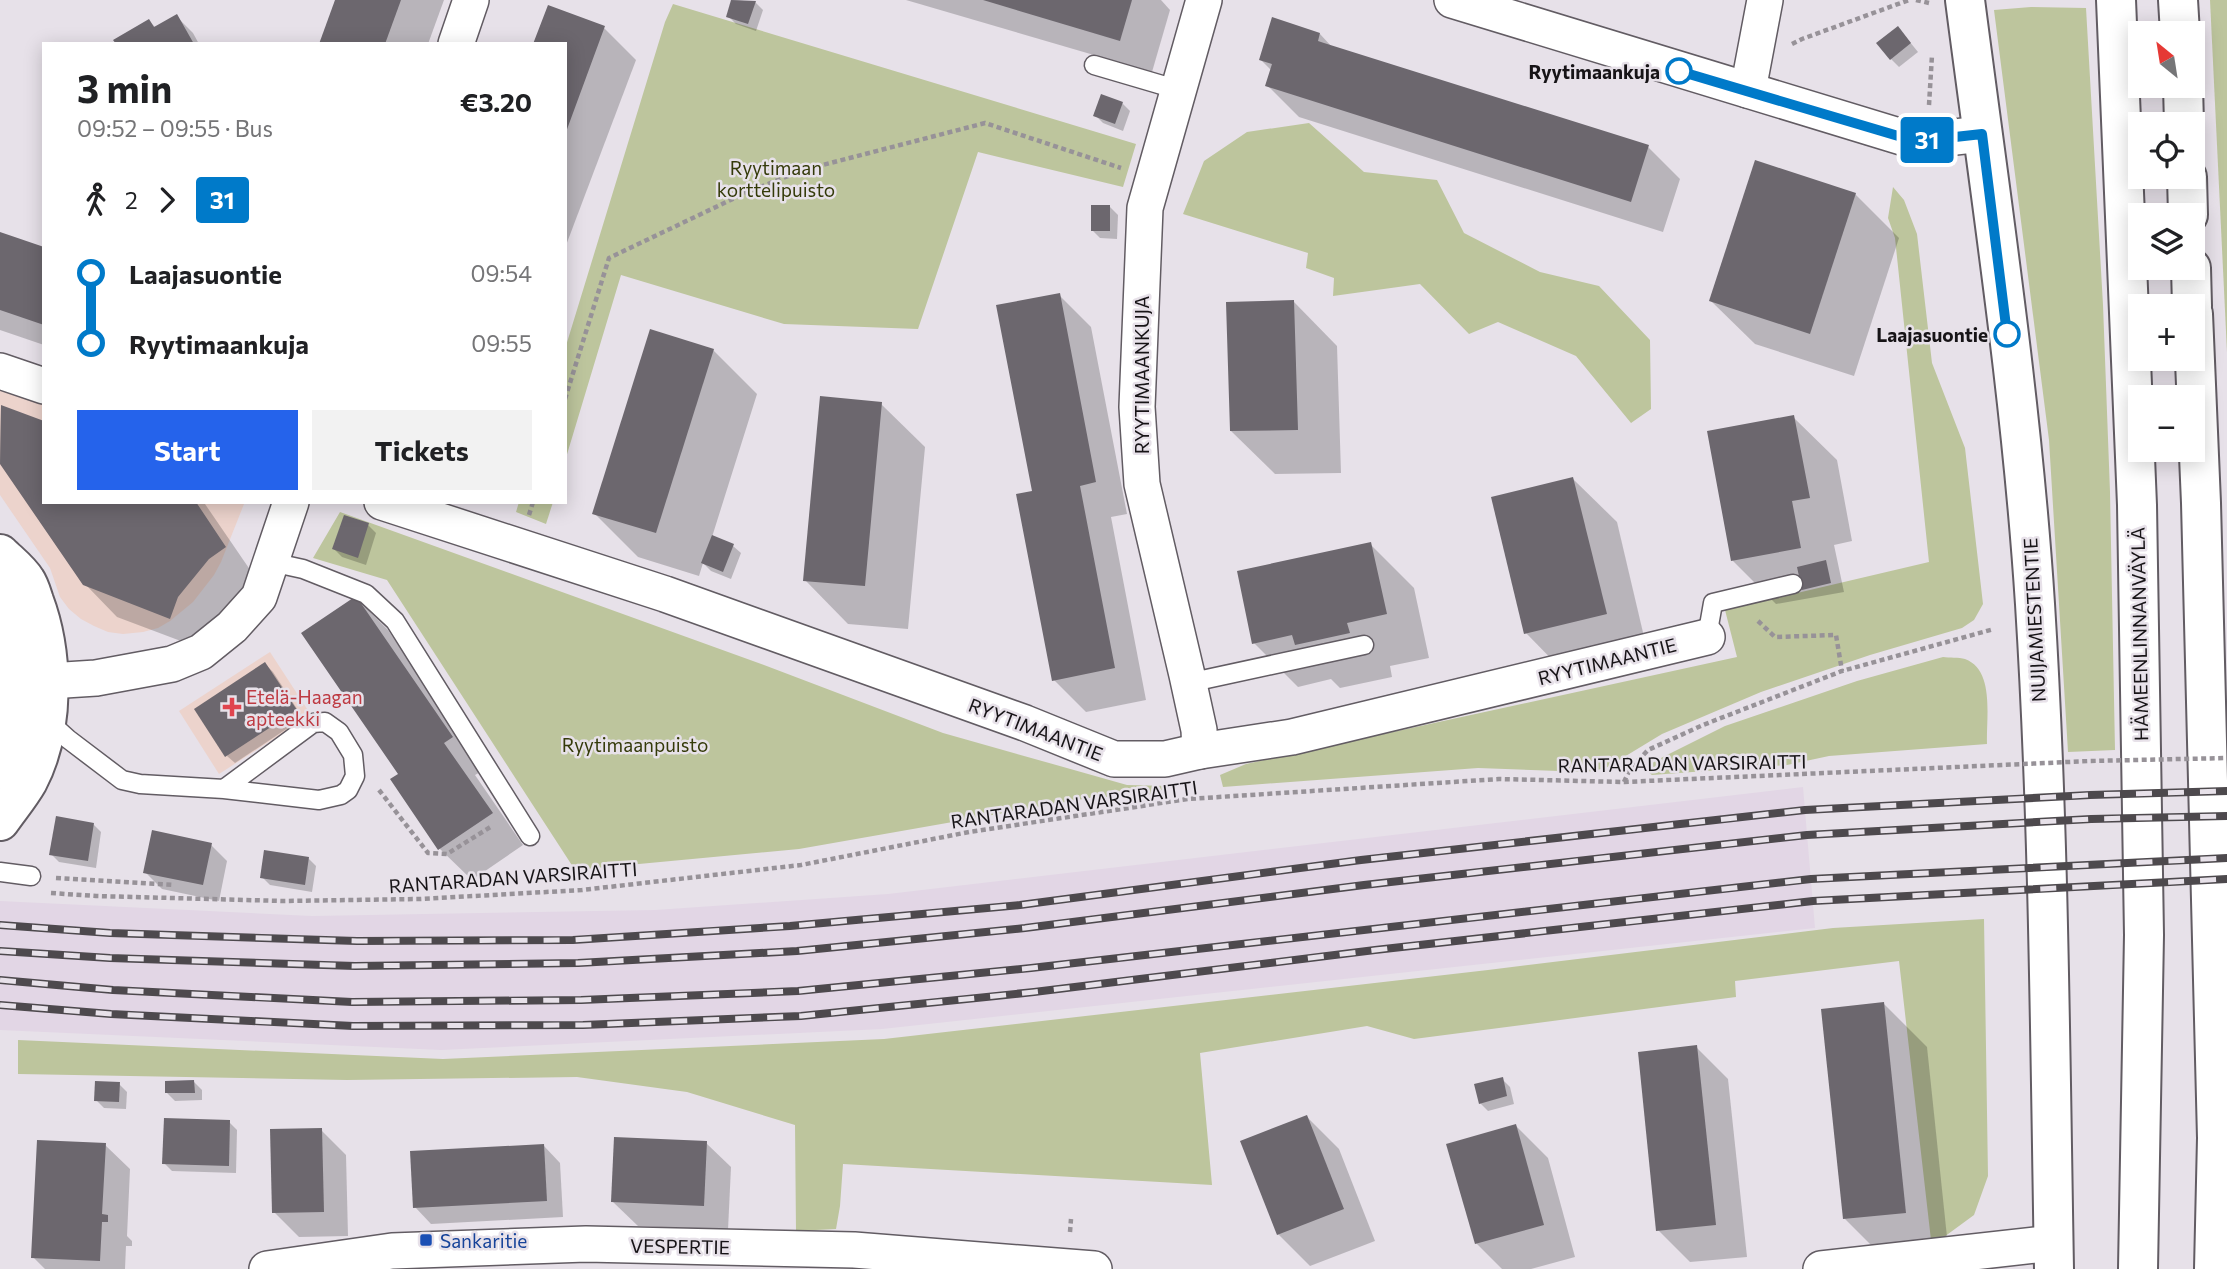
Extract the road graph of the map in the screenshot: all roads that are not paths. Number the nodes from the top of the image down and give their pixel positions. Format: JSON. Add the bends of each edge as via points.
{"nodes":[{"id":1,"x":471,"y":0,"type":"edge"},
{"id":2,"x":1205,"y":0,"type":"edge"},
{"id":3,"x":1452,"y":0,"type":"edge"},
{"id":4,"x":1765,"y":0,"type":"edge"},
{"id":5,"x":2116,"y":0,"type":"edge"},
{"id":6,"x":2178,"y":0,"type":"edge"},
{"id":7,"x":1947,"y":1,"type":"edge"},
{"id":8,"x":2179,"y":21,"type":"edge"},
{"id":9,"x":457,"y":42,"type":"edge"},
{"id":10,"x":1094,"y":65,"type":"dead end"},
{"id":11,"x":1179,"y":90,"type":"junction"},
{"id":12,"x":1748,"y":90,"type":"junction"},
{"id":13,"x":1982,"y":134,"type":"junction"},
{"id":14,"x":0,"y":371,"type":"edge"},
{"id":15,"x":2195,"y":371,"type":"edge"},
{"id":16,"x":42,"y":385,"type":"edge"},
{"id":17,"x":290,"y":504,"type":"edge"},
{"id":18,"x":388,"y":504,"type":"edge"},
{"id":19,"x":0,"y":554,"type":"edge"},
{"id":20,"x":271,"y":562,"type":"junction"},
{"id":21,"x":1793,"y":584,"type":"dead end"},
{"id":22,"x":0,"y":594,"type":"edge"},
{"id":23,"x":1707,"y":637,"type":"joint"},
{"id":24,"x":1364,"y":645,"type":"dead end"},
{"id":25,"x":1188,"y":683,"type":"junction"},
{"id":26,"x":31,"y":697,"type":"junction"},
{"id":27,"x":1200,"y":751,"type":"junction"},
{"id":28,"x":0,"y":770,"type":"edge"},
{"id":29,"x":224,"y":789,"type":"junction"},
{"id":30,"x":0,"y":821,"type":"edge"},
{"id":31,"x":530,"y":836,"type":"dead end"},
{"id":32,"x":0,"y":872,"type":"edge"},
{"id":33,"x":31,"y":876,"type":"road end"},
{"id":34,"x":2054,"y":1256,"type":"edge"},
{"id":35,"x":267,"y":1269,"type":"edge"},
{"id":36,"x":1094,"y":1269,"type":"edge"},
{"id":37,"x":1821,"y":1269,"type":"edge"},
{"id":38,"x":2138,"y":1269,"type":"edge"},
{"id":39,"x":2214,"y":1269,"type":"edge"}],
"edges":[{"from":1,"to":9,"type":"street"},
{"from":2,"to":11,"type":"street","name":"RYYTIMAANKUJA"},
{"from":3,"to":12,"type":"street"},
{"from":4,"to":12,"type":"street"},
{"from":5,"to":38,"type":"main road","name":"HÄMEENLINNANVÄYLÄ","via":[[2137,519],[2144,935]]},
{"from":6,"to":8,"type":"main road"},
{"from":7,"to":13,"type":"main road","name":"NUIJAMIESTENTIE"},
{"from":10,"to":11,"type":"lane"},
{"from":11,"to":25,"type":"street","name":"RYYTIMAANKUJA","via":[[1145,208],[1137,407],[1142,484]]},
{"from":12,"to":13,"type":"street","via":[[1905,138]]},
{"from":13,"to":34,"type":"main road","name":"NUIJAMIESTENTIE","via":[[2022,448],[2035,604],[2049,914]]},
{"from":14,"to":16,"type":"street"},
{"from":15,"to":39,"type":"main road","via":[[2216,1097]]},
{"from":17,"to":20,"type":"street"},
{"from":18,"to":27,"type":"street","name":"RYYTIMAANTIE","via":[[665,594],[1114,759],[1165,759]]},
{"from":19,"to":26,"type":"main road","via":[[26,581],[44,639]]},
{"from":20,"to":26,"type":"street","via":[[259,597],[201,652],[172,664],[96,678]]},
{"from":20,"to":31,"type":"lane","via":[[303,569],[366,594],[395,621]]},
{"from":21,"to":23,"type":"lane","via":[[1713,603]]},
{"from":22,"to":26,"type":"main road"},
{"from":23,"to":27,"type":"street","name":"RYYTIMAANTIE","via":[[1292,737]]},
{"from":24,"to":25,"type":"lane"},
{"from":25,"to":27,"type":"street","name":"RYYTIMAANKUJA"},
{"from":26,"to":28,"type":"main road","via":[[12,719]]},
{"from":26,"to":29,"type":"lane","via":[[68,739],[122,780]]},
{"from":26,"to":30,"type":"main road","via":[[40,752],[28,781]]},
{"from":29,"to":29,"type":"lane","via":[[313,723],[325,722],[339,732],[354,755],[355,776],[341,795],[319,800]]},
{"from":32,"to":33,"type":"lane"},
{"from":34,"to":37,"type":"street"},
{"from":35,"to":36,"type":"street","name":"VESPERTIE","via":[[392,1251],[586,1244],[853,1250]]}]}
